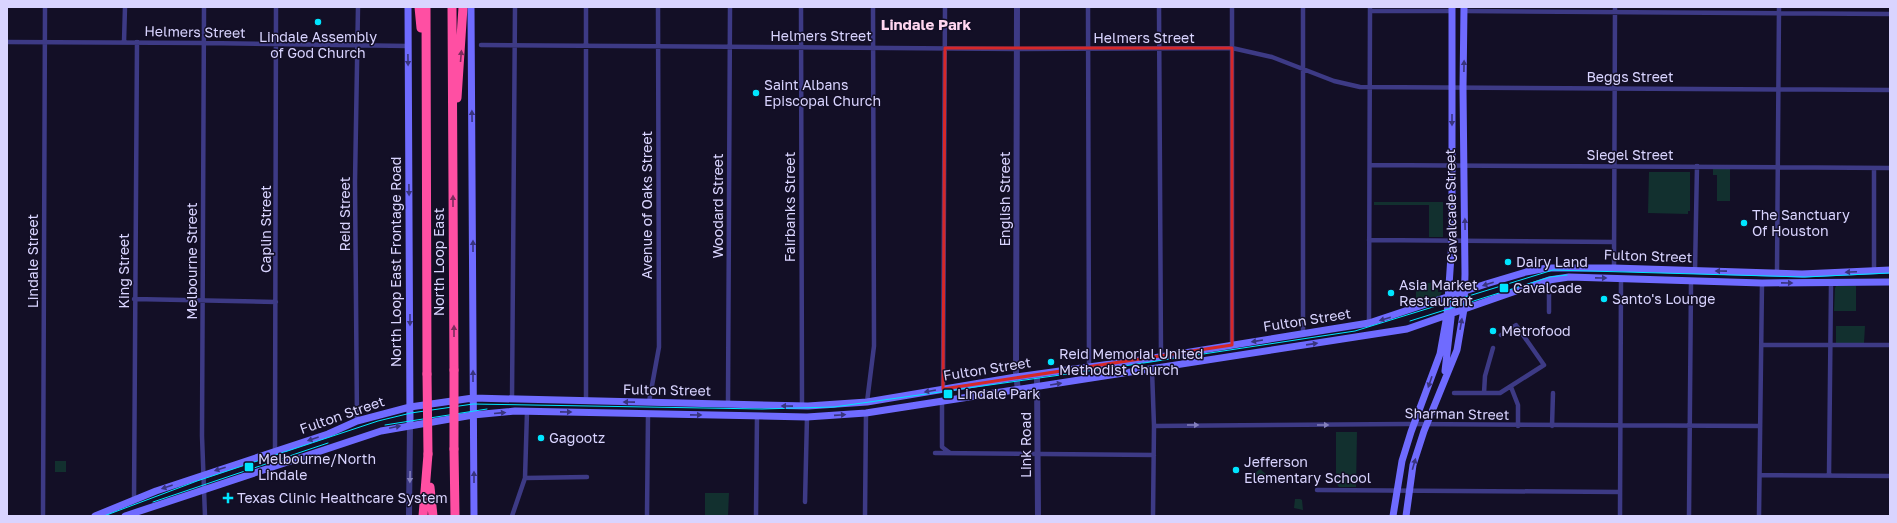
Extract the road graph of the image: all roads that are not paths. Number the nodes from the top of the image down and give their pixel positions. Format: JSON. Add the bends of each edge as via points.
{"nodes":[{"id":1,"x":45,"y":7,"type":"edge"},
{"id":2,"x":125,"y":7,"type":"edge"},
{"id":3,"x":204,"y":7,"type":"edge"},
{"id":4,"x":276,"y":7,"type":"edge"},
{"id":5,"x":358,"y":7,"type":"edge"},
{"id":6,"x":408,"y":7,"type":"edge"},
{"id":7,"x":419,"y":7,"type":"edge"},
{"id":8,"x":426,"y":7,"type":"edge"},
{"id":9,"x":452,"y":7,"type":"edge"},
{"id":10,"x":464,"y":7,"type":"edge"},
{"id":11,"x":471,"y":7,"type":"edge"},
{"id":12,"x":515,"y":7,"type":"edge"},
{"id":13,"x":586,"y":7,"type":"edge"},
{"id":14,"x":658,"y":7,"type":"edge"},
{"id":15,"x":730,"y":7,"type":"edge"},
{"id":16,"x":801,"y":7,"type":"edge"},
{"id":17,"x":873,"y":7,"type":"edge"},
{"id":18,"x":945,"y":7,"type":"edge"},
{"id":19,"x":1017,"y":7,"type":"edge"},
{"id":20,"x":1088,"y":7,"type":"edge"},
{"id":21,"x":1159,"y":7,"type":"edge"},
{"id":22,"x":1232,"y":7,"type":"edge"},
{"id":23,"x":1303,"y":7,"type":"edge"},
{"id":24,"x":1779,"y":7,"type":"edge"},
{"id":25,"x":1370,"y":9,"type":"edge"},
{"id":26,"x":1452,"y":9,"type":"edge"},
{"id":27,"x":1464,"y":9,"type":"edge"},
{"id":28,"x":1615,"y":10,"type":"edge"},
{"id":29,"x":1779,"y":13,"type":"junction"},
{"id":30,"x":1890,"y":14,"type":"edge"},
{"id":31,"x":7,"y":42,"type":"edge"},
{"id":32,"x":124,"y":42,"type":"junction"},
{"id":33,"x":137,"y":42,"type":"junction"},
{"id":34,"x":45,"y":43,"type":"junction"},
{"id":35,"x":204,"y":43,"type":"junction"},
{"id":36,"x":276,"y":43,"type":"junction"},
{"id":37,"x":357,"y":45,"type":"junction"},
{"id":38,"x":481,"y":45,"type":"dead end"},
{"id":39,"x":515,"y":45,"type":"junction"},
{"id":40,"x":408,"y":46,"type":"junction"},
{"id":41,"x":586,"y":46,"type":"junction"},
{"id":42,"x":658,"y":46,"type":"junction"},
{"id":43,"x":730,"y":47,"type":"junction"},
{"id":44,"x":801,"y":47,"type":"junction"},
{"id":45,"x":873,"y":47,"type":"junction"},
{"id":46,"x":945,"y":48,"type":"junction"},
{"id":47,"x":1232,"y":48,"type":"junction"},
{"id":48,"x":1016,"y":49,"type":"junction"},
{"id":49,"x":1088,"y":49,"type":"junction"},
{"id":50,"x":1159,"y":49,"type":"junction"},
{"id":51,"x":1303,"y":71,"type":"junction"},
{"id":52,"x":1370,"y":87,"type":"junction"},
{"id":53,"x":1452,"y":88,"type":"junction"},
{"id":54,"x":1463,"y":88,"type":"junction"},
{"id":55,"x":1615,"y":88,"type":"junction"},
{"id":56,"x":1780,"y":89,"type":"junction"},
{"id":57,"x":1890,"y":90,"type":"edge"},
{"id":58,"x":426,"y":136,"type":"junction"},
{"id":59,"x":453,"y":151,"type":"junction"},
{"id":60,"x":1370,"y":165,"type":"junction"},
{"id":61,"x":1451,"y":165,"type":"junction"},
{"id":62,"x":1464,"y":165,"type":"junction"},
{"id":63,"x":1614,"y":165,"type":"junction"},
{"id":64,"x":1696,"y":166,"type":"junction"},
{"id":65,"x":1779,"y":167,"type":"junction"},
{"id":66,"x":1874,"y":168,"type":"junction"},
{"id":67,"x":1890,"y":168,"type":"edge"},
{"id":68,"x":1369,"y":240,"type":"junction"},
{"id":69,"x":1452,"y":241,"type":"junction"},
{"id":70,"x":1465,"y":241,"type":"junction"},
{"id":71,"x":1614,"y":242,"type":"junction"},
{"id":72,"x":1614,"y":268,"type":"junction"},
{"id":73,"x":1890,"y":270,"type":"edge"},
{"id":74,"x":1695,"y":271,"type":"junction"},
{"id":75,"x":1874,"y":271,"type":"junction"},
{"id":76,"x":1777,"y":272,"type":"junction"},
{"id":77,"x":1621,"y":278,"type":"junction"},
{"id":78,"x":1548,"y":280,"type":"junction"},
{"id":79,"x":1691,"y":281,"type":"junction"},
{"id":80,"x":1890,"y":282,"type":"edge"},
{"id":81,"x":1762,"y":283,"type":"junction"},
{"id":82,"x":1831,"y":284,"type":"junction"},
{"id":83,"x":1464,"y":291,"type":"junction"},
{"id":84,"x":1448,"y":298,"type":"junction"},
{"id":85,"x":134,"y":299,"type":"junction"},
{"id":86,"x":203,"y":300,"type":"junction"},
{"id":87,"x":276,"y":302,"type":"junction"},
{"id":88,"x":1464,"y":309,"type":"junction"},
{"id":89,"x":1549,"y":312,"type":"dead end"},
{"id":90,"x":1449,"y":314,"type":"junction"},
{"id":91,"x":1369,"y":324,"type":"junction"},
{"id":92,"x":1303,"y":334,"type":"junction"},
{"id":93,"x":1501,"y":335,"type":"dead end"},
{"id":94,"x":1232,"y":345,"type":"junction"},
{"id":95,"x":1762,"y":345,"type":"junction"},
{"id":96,"x":1890,"y":345,"type":"edge"},
{"id":97,"x":1831,"y":346,"type":"junction"},
{"id":98,"x":1493,"y":348,"type":"dead end"},
{"id":99,"x":1161,"y":356,"type":"junction"},
{"id":100,"x":1089,"y":367,"type":"junction"},
{"id":101,"x":1152,"y":370,"type":"junction"},
{"id":102,"x":1037,"y":375,"type":"junction"},
{"id":103,"x":1016,"y":377,"type":"junction"},
{"id":104,"x":1442,"y":386,"type":"junction"},
{"id":105,"x":1038,"y":387,"type":"junction"},
{"id":106,"x":1511,"y":387,"type":"junction"},
{"id":107,"x":943,"y":389,"type":"junction"},
{"id":108,"x":1018,"y":391,"type":"junction"},
{"id":109,"x":1454,"y":393,"type":"dead end"},
{"id":110,"x":1484,"y":393,"type":"junction"},
{"id":111,"x":1553,"y":393,"type":"dead end"},
{"id":112,"x":473,"y":398,"type":"junction"},
{"id":113,"x":512,"y":399,"type":"junction"},
{"id":114,"x":586,"y":401,"type":"junction"},
{"id":115,"x":942,"y":401,"type":"junction"},
{"id":116,"x":649,"y":402,"type":"junction"},
{"id":117,"x":867,"y":402,"type":"junction"},
{"id":118,"x":728,"y":404,"type":"junction"},
{"id":119,"x":802,"y":406,"type":"junction"},
{"id":120,"x":410,"y":407,"type":"junction"},
{"id":121,"x":527,"y":412,"type":"junction"},
{"id":122,"x":866,"y":414,"type":"junction"},
{"id":123,"x":473,"y":415,"type":"junction"},
{"id":124,"x":648,"y":415,"type":"junction"},
{"id":125,"x":757,"y":416,"type":"junction"},
{"id":126,"x":807,"y":417,"type":"junction"},
{"id":127,"x":357,"y":421,"type":"junction"},
{"id":128,"x":410,"y":424,"type":"junction"},
{"id":129,"x":1414,"y":424,"type":"junction"},
{"id":130,"x":1426,"y":425,"type":"junction"},
{"id":131,"x":1619,"y":425,"type":"junction"},
{"id":132,"x":1154,"y":426,"type":"junction"},
{"id":133,"x":1518,"y":426,"type":"junction"},
{"id":134,"x":1552,"y":426,"type":"junction"},
{"id":135,"x":1690,"y":426,"type":"junction"},
{"id":136,"x":1760,"y":426,"type":"junction"},
{"id":137,"x":275,"y":452,"type":"junction"},
{"id":138,"x":935,"y":453,"type":"dead end"},
{"id":139,"x":950,"y":453,"type":"junction"},
{"id":140,"x":1038,"y":454,"type":"junction"},
{"id":141,"x":1154,"y":455,"type":"junction"},
{"id":142,"x":428,"y":467,"type":"junction"},
{"id":143,"x":204,"y":474,"type":"junction"},
{"id":144,"x":1760,"y":475,"type":"junction"},
{"id":145,"x":1829,"y":476,"type":"junction"},
{"id":146,"x":1890,"y":476,"type":"edge"},
{"id":147,"x":525,"y":478,"type":"junction"},
{"id":148,"x":587,"y":478,"type":"dead end"},
{"id":149,"x":204,"y":490,"type":"junction"},
{"id":150,"x":1317,"y":490,"type":"dead end"},
{"id":151,"x":1396,"y":490,"type":"junction"},
{"id":152,"x":1408,"y":491,"type":"junction"},
{"id":153,"x":1620,"y":492,"type":"junction"},
{"id":154,"x":134,"y":500,"type":"junction"},
{"id":155,"x":805,"y":502,"type":"dead end"},
{"id":156,"x":43,"y":516,"type":"edge"},
{"id":157,"x":95,"y":516,"type":"edge"},
{"id":158,"x":125,"y":516,"type":"edge"},
{"id":159,"x":204,"y":516,"type":"edge"},
{"id":160,"x":409,"y":516,"type":"edge"},
{"id":161,"x":423,"y":516,"type":"edge"},
{"id":162,"x":432,"y":516,"type":"edge"},
{"id":163,"x":455,"y":516,"type":"edge"},
{"id":164,"x":474,"y":516,"type":"edge"},
{"id":165,"x":512,"y":516,"type":"edge"},
{"id":166,"x":648,"y":516,"type":"edge"},
{"id":167,"x":756,"y":516,"type":"edge"},
{"id":168,"x":865,"y":516,"type":"edge"},
{"id":169,"x":1038,"y":516,"type":"edge"},
{"id":170,"x":1154,"y":516,"type":"edge"},
{"id":171,"x":1393,"y":516,"type":"edge"},
{"id":172,"x":1406,"y":516,"type":"edge"},
{"id":173,"x":1620,"y":516,"type":"edge"},
{"id":174,"x":1689,"y":516,"type":"edge"},
{"id":175,"x":1759,"y":516,"type":"edge"}],
"edges":[{"from":1,"to":34,"type":"street","name":"Lindale Street"},
{"from":2,"to":32,"type":"street"},
{"from":3,"to":35,"type":"street","name":"Melbourne Street"},
{"from":4,"to":36,"type":"street","name":"Caplin Street"},
{"from":5,"to":37,"type":"street","name":"Reid Street"},
{"from":6,"to":40,"type":"main road","name":"North Loop East Frontage Road"},
{"from":7,"to":58,"type":"highway"},
{"from":8,"to":58,"type":"highway","name":"North Loop East"},
{"from":9,"to":59,"type":"highway","name":"North Loop East"},
{"from":59,"to":10,"type":"highway","one_way":true},
{"from":112,"to":11,"type":"main road","one_way":true},
{"from":12,"to":39,"type":"street"},
{"from":13,"to":41,"type":"street"},
{"from":14,"to":42,"type":"street","name":"Avenue of Oaks Street"},
{"from":15,"to":43,"type":"street","name":"Woodard Street"},
{"from":16,"to":44,"type":"street","name":"Fairbanks Street"},
{"from":17,"to":45,"type":"street"},
{"from":18,"to":46,"type":"street"},
{"from":19,"to":48,"type":"street","name":"English Street"},
{"from":20,"to":49,"type":"street"},
{"from":21,"to":50,"type":"street"},
{"from":22,"to":47,"type":"street"},
{"from":23,"to":51,"type":"street"},
{"from":24,"to":29,"type":"street"},
{"from":25,"to":26,"type":"street"},
{"from":25,"to":52,"type":"street"},
{"from":26,"to":53,"type":"main road","name":"Cavalcade Street"},
{"from":27,"to":28,"type":"street"},
{"from":54,"to":27,"type":"main road","name":"Cavalcade Street","one_way":true},
{"from":28,"to":29,"type":"street"},
{"from":28,"to":55,"type":"street"},
{"from":29,"to":30,"type":"street"},
{"from":29,"to":56,"type":"street"},
{"from":31,"to":34,"type":"street","name":"Helmers Street"},
{"from":32,"to":33,"type":"street","name":"Helmers Street"},
{"from":32,"to":34,"type":"street","name":"Helmers Street"},
{"from":33,"to":35,"type":"street","name":"Helmers Street"},
{"from":33,"to":85,"type":"street","name":"King Street"},
{"from":34,"to":156,"type":"street","name":"Lindale Street"},
{"from":35,"to":36,"type":"street","name":"Helmers Street"},
{"from":35,"to":86,"type":"street","name":"Melbourne Street"},
{"from":36,"to":37,"type":"street","name":"Helmers Street"},
{"from":36,"to":87,"type":"street","name":"Caplin Street"},
{"from":37,"to":40,"type":"street","name":"Helmers Street"},
{"from":37,"to":127,"type":"street","name":"Reid Street"},
{"from":38,"to":39,"type":"street","name":"Helmers Street"},
{"from":39,"to":41,"type":"street","name":"Helmers Street"},
{"from":39,"to":113,"type":"street"},
{"from":40,"to":120,"type":"main road","name":"North Loop East Frontage Road","one_way":true},
{"from":41,"to":42,"type":"street","name":"Helmers Street"},
{"from":41,"to":114,"type":"street"},
{"from":42,"to":43,"type":"street","name":"Helmers Street"},
{"from":42,"to":116,"type":"street","name":"Avenue of Oaks Street","via":[[659,347]]},
{"from":43,"to":44,"type":"street","name":"Helmers Street"},
{"from":43,"to":118,"type":"street","name":"Woodard Street"},
{"from":44,"to":45,"type":"street","name":"Helmers Street"},
{"from":44,"to":119,"type":"street","name":"Fairbanks Street"},
{"from":45,"to":46,"type":"street","name":"Helmers Street"},
{"from":45,"to":117,"type":"street","via":[[874,346]]},
{"from":46,"to":48,"type":"street","name":"Helmers Street"},
{"from":46,"to":107,"type":"street"},
{"from":47,"to":50,"type":"street","name":"Helmers Street"},
{"from":47,"to":51,"type":"street","name":"Helmers Street","via":[[1272,57]]},
{"from":47,"to":94,"type":"street"},
{"from":48,"to":49,"type":"street","name":"Helmers Street"},
{"from":48,"to":103,"type":"street","name":"English Street"},
{"from":49,"to":50,"type":"street","name":"Helmers Street"},
{"from":49,"to":100,"type":"street"},
{"from":50,"to":99,"type":"street"},
{"from":51,"to":52,"type":"street","name":"Helmers Street","via":[[1350,86]]},
{"from":51,"to":92,"type":"street"},
{"from":52,"to":53,"type":"street","name":"Beggs Street"},
{"from":52,"to":60,"type":"street"},
{"from":53,"to":54,"type":"street","name":"Beggs Street"},
{"from":53,"to":61,"type":"main road","name":"Cavalcade Street","one_way":true},
{"from":54,"to":55,"type":"street","name":"Beggs Street"},
{"from":54,"to":62,"type":"main road","name":"Cavalcade Street"},
{"from":55,"to":56,"type":"street","name":"Beggs Street"},
{"from":55,"to":63,"type":"street"},
{"from":56,"to":57,"type":"street","name":"Beggs Street"},
{"from":56,"to":65,"type":"street"},
{"from":58,"to":142,"type":"highway","name":"North Loop East","bridge":true},
{"from":163,"to":59,"type":"highway","name":"North Loop East","one_way":true,"bridge":true},
{"from":60,"to":61,"type":"street","name":"Siegel Street"},
{"from":60,"to":68,"type":"street"},
{"from":61,"to":62,"type":"street","name":"Siegel Street"},
{"from":61,"to":69,"type":"main road","name":"Cavalcade Street"},
{"from":62,"to":63,"type":"street","name":"Siegel Street"},
{"from":70,"to":62,"type":"main road","name":"Cavalcade Street","one_way":true},
{"from":63,"to":64,"type":"street","name":"Siegel Street"},
{"from":63,"to":71,"type":"street"},
{"from":64,"to":65,"type":"street","name":"Siegel Street"},
{"from":64,"to":74,"type":"street"},
{"from":65,"to":66,"type":"street","name":"Siegel Street"},
{"from":65,"to":76,"type":"street"},
{"from":66,"to":67,"type":"street","name":"Siegel Street"},
{"from":66,"to":75,"type":"street"},
{"from":68,"to":69,"type":"street"},
{"from":68,"to":91,"type":"street"},
{"from":69,"to":70,"type":"street"},
{"from":69,"to":84,"type":"main road","name":"Cavalcade Street"},
{"from":70,"to":71,"type":"street"},
{"from":70,"to":83,"type":"main road","name":"Cavalcade Street"},
{"from":71,"to":72,"type":"street"},
{"from":72,"to":74,"type":"main road","name":"Fulton Street"},
{"from":72,"to":83,"type":"main road","name":"Fulton Street","one_way":true,"via":[[1558,267],[1536,270]]},
{"from":73,"to":75,"type":"main road","name":"Fulton Street"},
{"from":76,"to":74,"type":"main road","name":"Fulton Street","one_way":true},
{"from":75,"to":76,"type":"main road","name":"Fulton Street","one_way":true},
{"from":78,"to":77,"type":"main road","name":"Fulton Street","one_way":true,"via":[[1569,277]]},
{"from":77,"to":79,"type":"main road","name":"Fulton Street"},
{"from":77,"to":131,"type":"street"},
{"from":78,"to":88,"type":"main road","name":"Fulton Street"},
{"from":78,"to":89,"type":"street"},
{"from":79,"to":81,"type":"main road","name":"Fulton Street"},
{"from":79,"to":135,"type":"street"},
{"from":80,"to":82,"type":"main road","name":"Fulton Street"},
{"from":81,"to":82,"type":"main road","name":"Fulton Street","one_way":true},
{"from":81,"to":95,"type":"street"},
{"from":82,"to":97,"type":"street"},
{"from":83,"to":84,"type":"main road","name":"Fulton Street"},
{"from":83,"to":88,"type":"main road","name":"Cavalcade Street"},
{"from":84,"to":90,"type":"main road","name":"Cavalcade Street","via":[[1451,301]]},
{"from":84,"to":91,"type":"main road","name":"Fulton Street","one_way":true},
{"from":85,"to":86,"type":"street"},
{"from":85,"to":154,"type":"street","name":"King Street"},
{"from":86,"to":87,"type":"street"},
{"from":86,"to":143,"type":"street","name":"Melbourne Street"},
{"from":87,"to":137,"type":"street","name":"Caplin Street"},
{"from":88,"to":90,"type":"main road","name":"Fulton Street"},
{"from":104,"to":88,"type":"main road","name":"Cavalcade Street","one_way":true,"via":[[1457,350]]},
{"from":101,"to":90,"type":"main road","name":"Fulton Street","one_way":true,"via":[[1390,332],[1420,325]]},
{"from":90,"to":104,"type":"main road","via":[[1448,355]]},
{"from":90,"to":129,"type":"main road","one_way":true,"via":[[1440,354]]},
{"from":91,"to":92,"type":"main road","name":"Fulton Street"},
{"from":92,"to":94,"type":"main road","name":"Fulton Street","one_way":true},
{"from":93,"to":106,"type":"street","via":[[1516,325],[1544,365]]},
{"from":94,"to":99,"type":"main road","name":"Fulton Street"},
{"from":95,"to":97,"type":"street"},
{"from":95,"to":136,"type":"street"},
{"from":96,"to":97,"type":"street"},
{"from":97,"to":145,"type":"street"},
{"from":98,"to":110,"type":"street","via":[[1485,376]]},
{"from":99,"to":100,"type":"main road","name":"Fulton Street"},
{"from":100,"to":102,"type":"main road","name":"Fulton Street"},
{"from":105,"to":101,"type":"main road","name":"Fulton Street","one_way":true},
{"from":101,"to":132,"type":"street"},
{"from":102,"to":103,"type":"main road","name":"Fulton Street"},
{"from":102,"to":105,"type":"street","name":"Link Road"},
{"from":103,"to":107,"type":"main road","name":"Fulton Street"},
{"from":103,"to":108,"type":"street","name":"English Street"},
{"from":104,"to":130,"type":"main road","name":"Cavalcade Street"},
{"from":105,"to":108,"type":"main road","name":"Fulton Street"},
{"from":105,"to":140,"type":"street","name":"Link Road"},
{"from":106,"to":110,"type":"street","via":[[1500,393]]},
{"from":106,"to":133,"type":"street","via":[[1518,404]]},
{"from":107,"to":117,"type":"main road","name":"Fulton Street","one_way":true},
{"from":108,"to":115,"type":"main road","name":"Fulton Street"},
{"from":109,"to":110,"type":"street"},
{"from":111,"to":134,"type":"street"},
{"from":112,"to":113,"type":"main road","name":"Fulton Street"},
{"from":112,"to":120,"type":"main road","name":"Fulton Street"},
{"from":112,"to":123,"type":"main road"},
{"from":113,"to":114,"type":"main road","name":"Fulton Street"},
{"from":116,"to":114,"type":"main road","name":"Fulton Street","one_way":true},
{"from":115,"to":122,"type":"main road","name":"Fulton Street"},
{"from":115,"to":139,"type":"street","via":[[942,447]]},
{"from":116,"to":118,"type":"main road","name":"Fulton Street"},
{"from":117,"to":119,"type":"main road","name":"Fulton Street"},
{"from":119,"to":118,"type":"main road","name":"Fulton Street","one_way":true},
{"from":120,"to":127,"type":"main road","name":"Fulton Street"},
{"from":120,"to":128,"type":"main road","name":"North Loop East Frontage Road"},
{"from":123,"to":121,"type":"main road","name":"Fulton Street","one_way":true},
{"from":121,"to":124,"type":"main road","name":"Fulton Street","one_way":true},
{"from":121,"to":147,"type":"street"},
{"from":126,"to":122,"type":"main road","name":"Fulton Street","one_way":true},
{"from":122,"to":168,"type":"street"},
{"from":123,"to":128,"type":"main road","name":"Fulton Street"},
{"from":164,"to":123,"type":"main road","one_way":true},
{"from":124,"to":125,"type":"main road","name":"Fulton Street","one_way":true},
{"from":124,"to":166,"type":"street"},
{"from":125,"to":126,"type":"main road","name":"Fulton Street"},
{"from":125,"to":167,"type":"street"},
{"from":126,"to":155,"type":"street"},
{"from":127,"to":137,"type":"main road","name":"Fulton Street","one_way":true},
{"from":149,"to":128,"type":"main road","name":"Fulton Street","one_way":true,"via":[[381,430]]},
{"from":128,"to":160,"type":"street","name":"North Loop East Frontage Road","one_way":true},
{"from":129,"to":130,"type":"street","name":"Sharman Street"},
{"from":132,"to":129,"type":"street","name":"Sharman Street","one_way":true},
{"from":129,"to":151,"type":"main road"},
{"from":130,"to":133,"type":"street","name":"Sharman Street"},
{"from":152,"to":130,"type":"main road","name":"Cavalcade Street","one_way":true,"via":[[1413,465]]},
{"from":131,"to":134,"type":"street","name":"Sharman Street"},
{"from":131,"to":135,"type":"street","name":"Sharman Street"},
{"from":131,"to":153,"type":"street"},
{"from":132,"to":141,"type":"street"},
{"from":133,"to":134,"type":"street","name":"Sharman Street"},
{"from":135,"to":136,"type":"street","name":"Sharman Street"},
{"from":135,"to":174,"type":"street"},
{"from":136,"to":144,"type":"street"},
{"from":137,"to":143,"type":"main road","name":"Fulton Street","one_way":true},
{"from":138,"to":139,"type":"street"},
{"from":139,"to":140,"type":"street"},
{"from":140,"to":141,"type":"street"},
{"from":140,"to":169,"type":"street","name":"Link Road"},
{"from":141,"to":170,"type":"street"},
{"from":142,"to":161,"type":"highway"},
{"from":142,"to":162,"type":"highway"},
{"from":143,"to":149,"type":"street","name":"Melbourne Street"},
{"from":143,"to":154,"type":"main road","name":"Fulton Street","one_way":true},
{"from":144,"to":145,"type":"street"},
{"from":144,"to":175,"type":"street"},
{"from":145,"to":146,"type":"street"},
{"from":147,"to":148,"type":"street"},
{"from":147,"to":165,"type":"street"},
{"from":149,"to":158,"type":"main road","name":"Fulton Street"},
{"from":149,"to":159,"type":"street","name":"Melbourne Street"},
{"from":150,"to":151,"type":"street"},
{"from":151,"to":152,"type":"street"},
{"from":151,"to":171,"type":"main road"},
{"from":152,"to":153,"type":"street"},
{"from":152,"to":172,"type":"main road","name":"Cavalcade Street"},
{"from":153,"to":173,"type":"street"},
{"from":154,"to":157,"type":"main road","name":"Fulton Street"}]}
